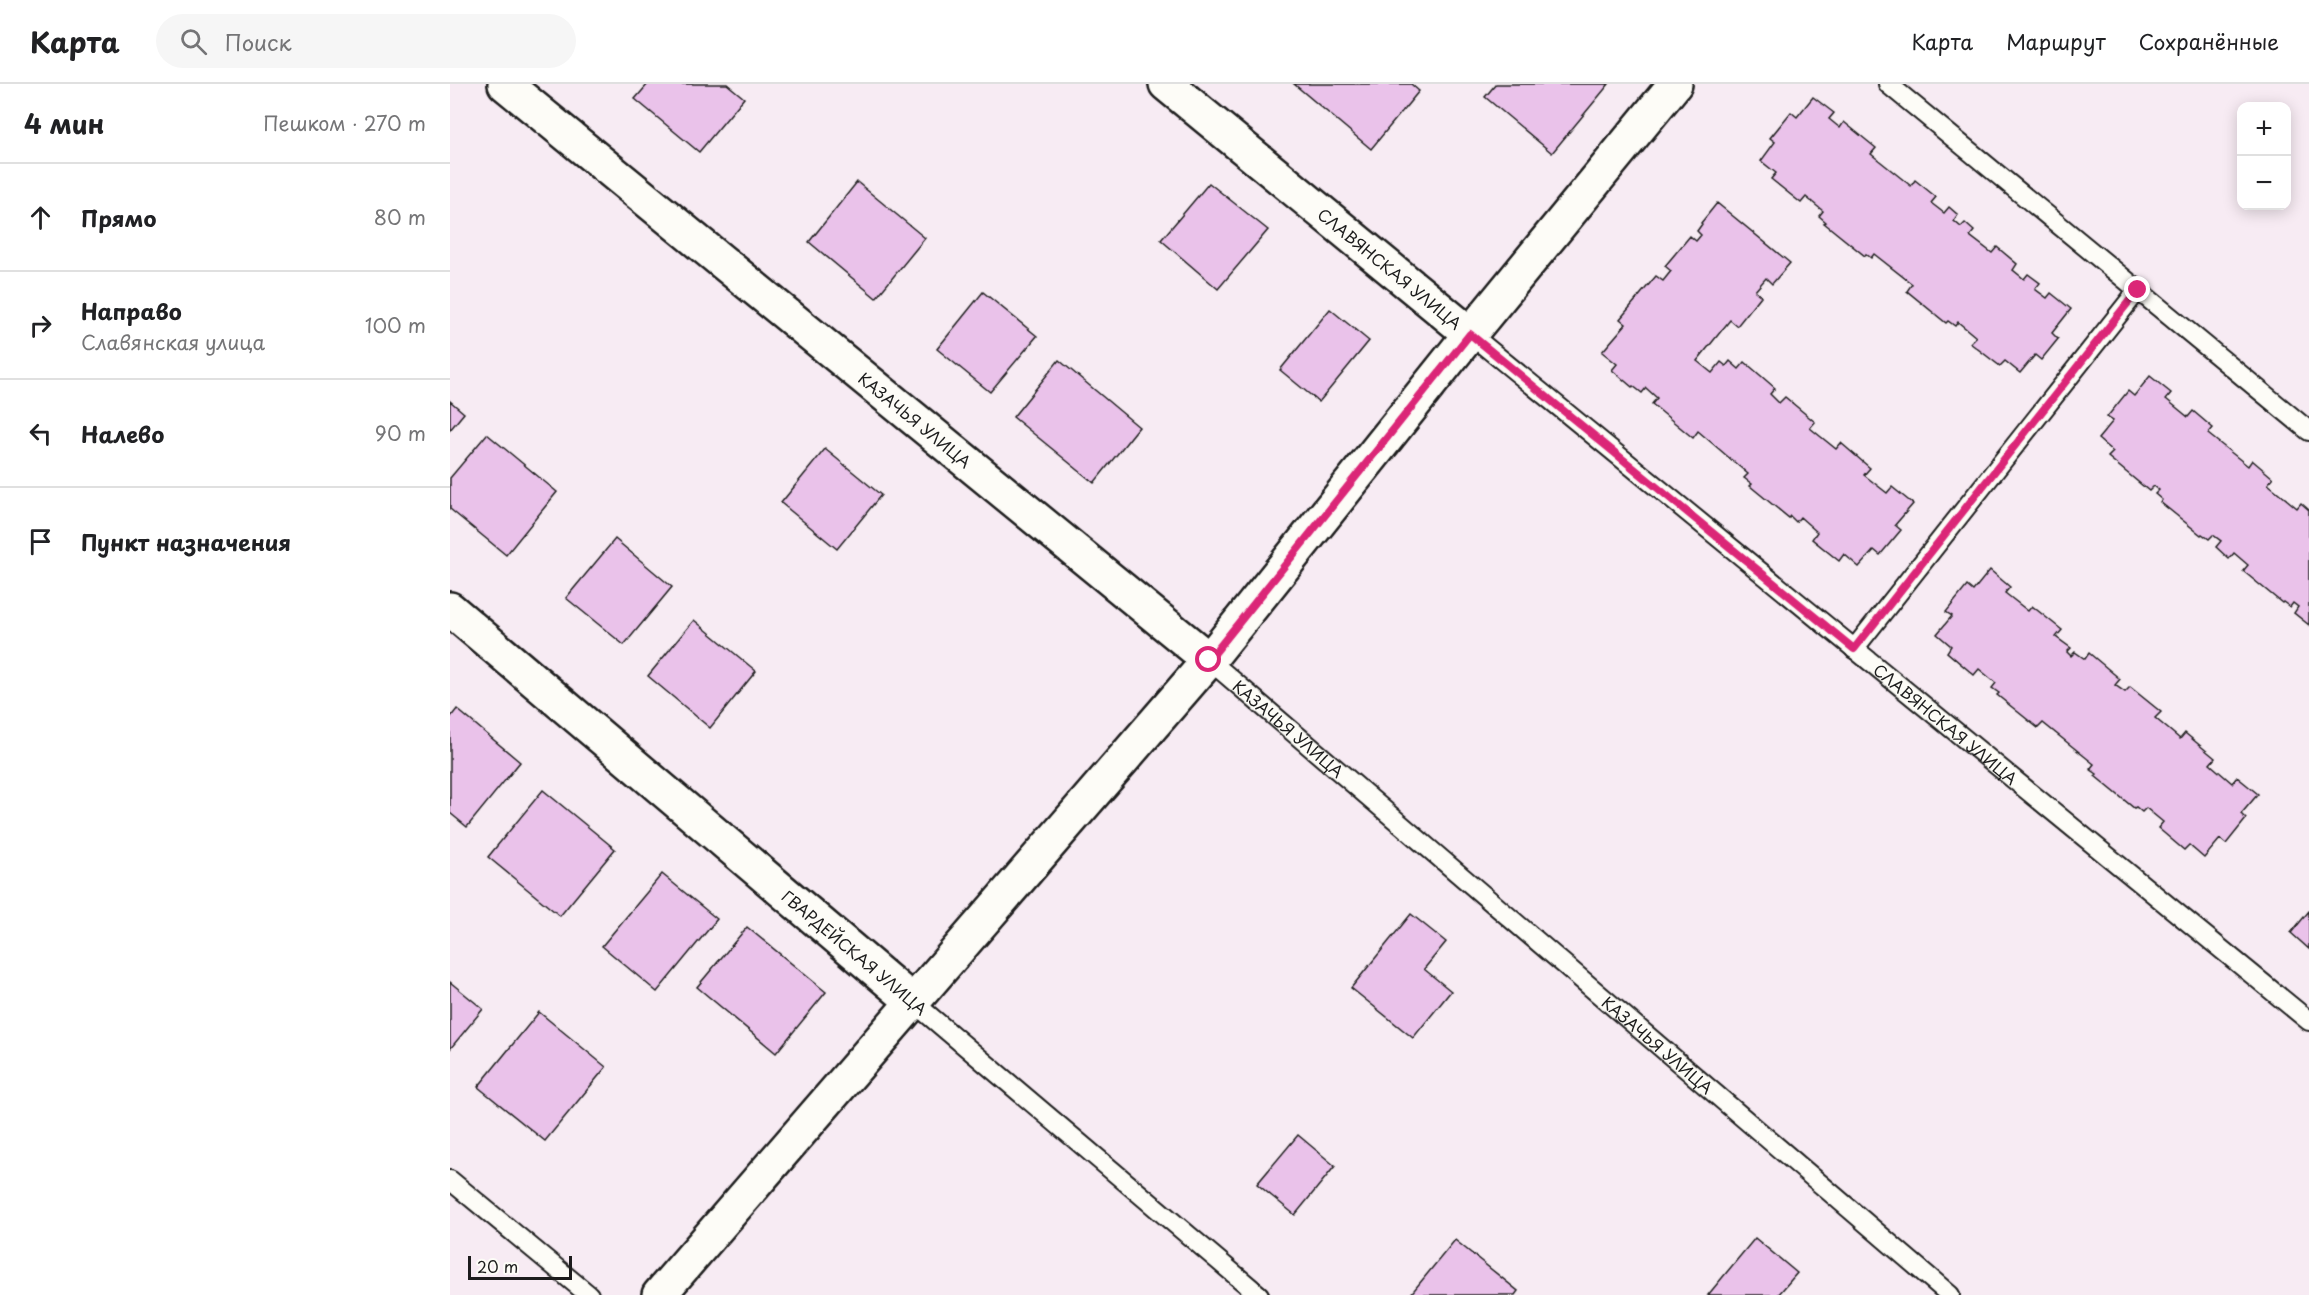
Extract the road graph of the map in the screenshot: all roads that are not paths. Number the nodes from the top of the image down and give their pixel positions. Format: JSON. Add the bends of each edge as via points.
{"nodes":[{"id":1,"x":505,"y":84,"type":"edge"},
{"id":2,"x":1166,"y":84,"type":"edge"},
{"id":3,"x":1675,"y":84,"type":"edge"},
{"id":4,"x":1888,"y":84,"type":"edge"},
{"id":5,"x":2138,"y":290,"type":"junction"},
{"id":6,"x":1470,"y":334,"type":"junction"},
{"id":7,"x":2309,"y":431,"type":"edge"},
{"id":8,"x":450,"y":609,"type":"edge"},
{"id":9,"x":1854,"y":649,"type":"junction"},
{"id":10,"x":1209,"y":660,"type":"junction"},
{"id":11,"x":912,"y":1001,"type":"junction"},
{"id":12,"x":2309,"y":1021,"type":"edge"},
{"id":13,"x":450,"y":1180,"type":"edge"},
{"id":14,"x":589,"y":1295,"type":"edge"},
{"id":15,"x":659,"y":1295,"type":"edge"},
{"id":16,"x":1259,"y":1295,"type":"edge"},
{"id":17,"x":1950,"y":1295,"type":"edge"}],
"edges":[{"from":1,"to":10,"type":"street","name":"КАЗАЧЬЯ УЛИЦА"},
{"from":2,"to":6,"type":"street","name":"СЛАВЯНСКАЯ УЛИЦА"},
{"from":3,"to":6,"type":"street"},
{"from":4,"to":5,"type":"lane"},
{"from":5,"to":7,"type":"lane"},
{"from":5,"to":9,"type":"lane"},
{"from":6,"to":9,"type":"lane","name":"СЛАВЯНСКАЯ УЛИЦА"},
{"from":6,"to":10,"type":"street"},
{"from":8,"to":11,"type":"street","name":"ГВАРДЕЙСКАЯ УЛИЦА"},
{"from":9,"to":12,"type":"lane","name":"СЛАВЯНСКАЯ УЛИЦА"},
{"from":10,"to":11,"type":"street"},
{"from":10,"to":17,"type":"lane","name":"КАЗАЧЬЯ УЛИЦА"},
{"from":11,"to":15,"type":"street"},
{"from":11,"to":16,"type":"lane","name":"ГВАРДЕЙСКАЯ УЛИЦА"},
{"from":13,"to":14,"type":"lane"}]}
